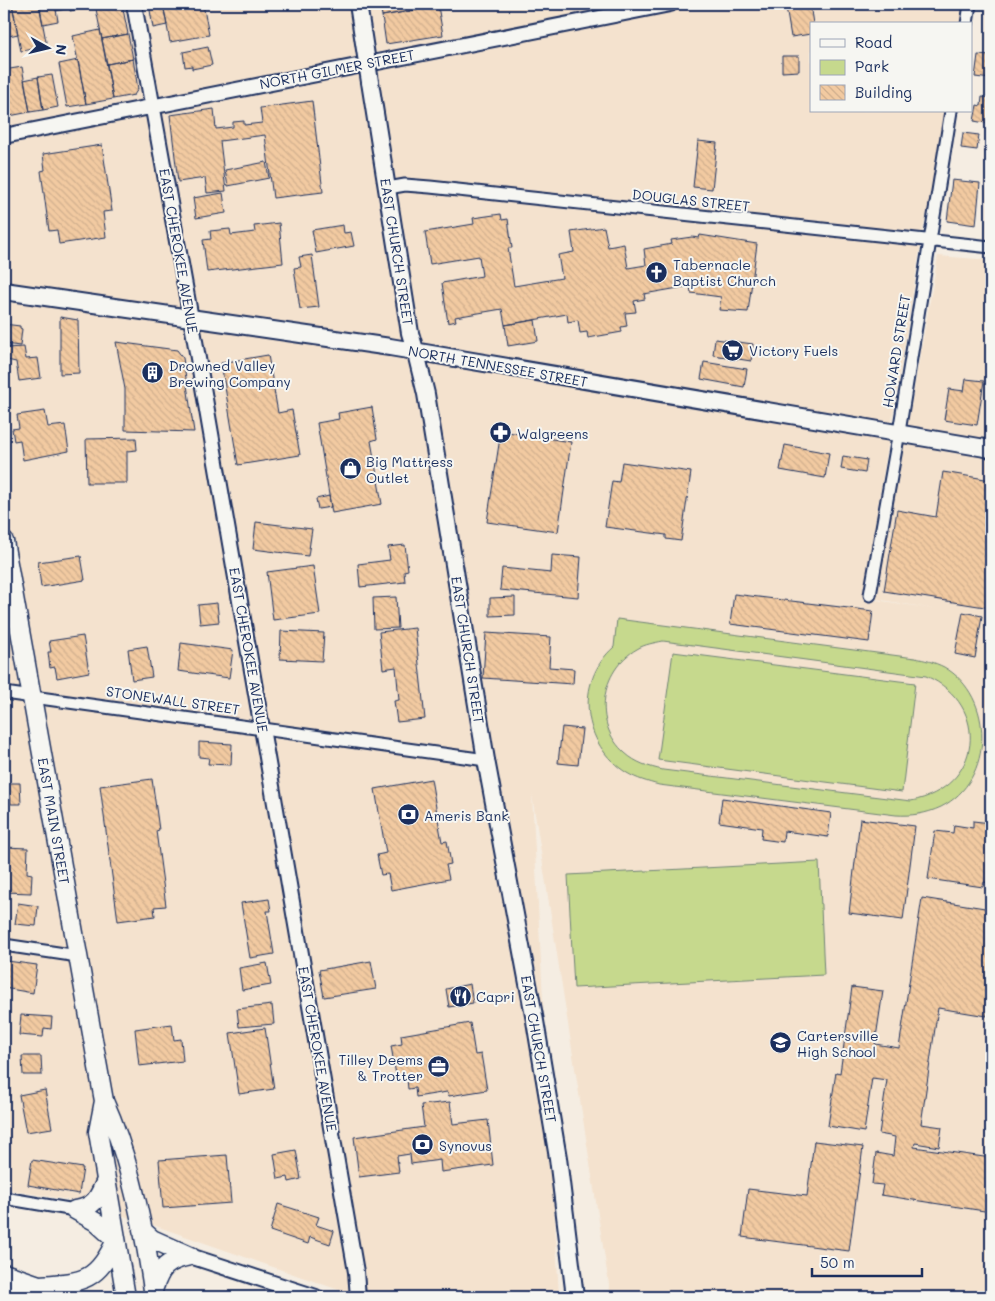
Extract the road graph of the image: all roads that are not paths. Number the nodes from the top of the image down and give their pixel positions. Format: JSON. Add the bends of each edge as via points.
{"nodes":[{"id":1,"x":134,"y":4,"type":"edge"},
{"id":2,"x":360,"y":4,"type":"edge"},
{"id":3,"x":670,"y":4,"type":"edge"},
{"id":4,"x":970,"y":4,"type":"edge"},
{"id":5,"x":967,"y":22,"type":"edge"},
{"id":6,"x":371,"y":63,"type":"junction"},
{"id":7,"x":153,"y":108,"type":"junction"},
{"id":8,"x":951,"y":112,"type":"edge"},
{"id":9,"x":4,"y":136,"type":"edge"},
{"id":10,"x":388,"y":188,"type":"junction"},
{"id":11,"x":929,"y":240,"type":"junction"},
{"id":12,"x":991,"y":247,"type":"edge"},
{"id":13,"x":4,"y":291,"type":"edge"},
{"id":14,"x":191,"y":318,"type":"junction"},
{"id":15,"x":416,"y":353,"type":"junction"},
{"id":16,"x":899,"y":432,"type":"junction"},
{"id":17,"x":991,"y":449,"type":"edge"},
{"id":18,"x":4,"y":541,"type":"edge"},
{"id":19,"x":870,"y":595,"type":"dead end"},
{"id":20,"x":4,"y":692,"type":"edge"},
{"id":21,"x":32,"y":696,"type":"junction"},
{"id":22,"x":262,"y":728,"type":"junction"},
{"id":23,"x":486,"y":760,"type":"junction"},
{"id":24,"x":4,"y":945,"type":"edge"},
{"id":25,"x":78,"y":956,"type":"junction"},
{"id":26,"x":104,"y":1101,"type":"junction"},
{"id":27,"x":106,"y":1180,"type":"junction"},
{"id":28,"x":4,"y":1198,"type":"edge"},
{"id":29,"x":75,"y":1210,"type":"junction"},
{"id":30,"x":142,"y":1230,"type":"junction"},
{"id":31,"x":116,"y":1240,"type":"junction"},
{"id":32,"x":190,"y":1256,"type":"junction"},
{"id":33,"x":4,"y":1273,"type":"edge"},
{"id":34,"x":40,"y":1285,"type":"junction"},
{"id":35,"x":4,"y":1292,"type":"edge"},
{"id":36,"x":153,"y":1294,"type":"edge"},
{"id":37,"x":21,"y":1297,"type":"edge"},
{"id":38,"x":74,"y":1297,"type":"edge"},
{"id":39,"x":126,"y":1297,"type":"edge"},
{"id":40,"x":316,"y":1297,"type":"edge"},
{"id":41,"x":358,"y":1297,"type":"edge"},
{"id":42,"x":575,"y":1297,"type":"edge"}],
"edges":[{"from":1,"to":7,"type":"street","name":"EAST CHEROKEE AVENUE"},
{"from":2,"to":6,"type":"street","name":"EAST CHURCH STREET"},
{"from":2,"to":10,"type":"main road","name":"EAST CHURCH STREET","bridge":true},
{"from":3,"to":6,"type":"street","name":"NORTH GILMER STREET"},
{"from":4,"to":5,"type":"street"},
{"from":6,"to":7,"type":"street","name":"NORTH GILMER STREET"},
{"from":7,"to":9,"type":"street","name":"NORTH GILMER STREET"},
{"from":7,"to":14,"type":"street","name":"EAST CHEROKEE AVENUE"},
{"from":8,"to":11,"type":"street","name":"HOWARD STREET"},
{"from":10,"to":11,"type":"street","name":"DOUGLAS STREET","via":[[405,185],[430,187]]},
{"from":10,"to":15,"type":"main road","name":"EAST CHURCH STREET","via":[[410,333]]},
{"from":11,"to":12,"type":"street","name":"DOUGLAS STREET"},
{"from":11,"to":16,"type":"street","name":"HOWARD STREET"},
{"from":13,"to":14,"type":"main road","name":"NORTH TENNESSEE STREET"},
{"from":14,"to":15,"type":"main road","name":"NORTH TENNESSEE STREET"},
{"from":14,"to":22,"type":"street","name":"EAST CHEROKEE AVENUE"},
{"from":15,"to":16,"type":"main road","name":"NORTH TENNESSEE STREET"},
{"from":15,"to":23,"type":"main road","name":"EAST CHURCH STREET","via":[[426,394]]},
{"from":16,"to":17,"type":"main road","name":"NORTH TENNESSEE STREET"},
{"from":16,"to":19,"type":"street","name":"HOWARD STREET"},
{"from":18,"to":21,"type":"main road","name":"EAST MAIN STREET"},
{"from":20,"to":21,"type":"street","name":"STONEWALL STREET"},
{"from":21,"to":22,"type":"street","name":"STONEWALL STREET"},
{"from":21,"to":25,"type":"main road","name":"EAST MAIN STREET"},
{"from":22,"to":23,"type":"street","name":"STONEWALL STREET"},
{"from":22,"to":41,"type":"street","name":"EAST CHEROKEE AVENUE"},
{"from":23,"to":42,"type":"main road","name":"EAST CHURCH STREET","via":[[536,1021],[558,1158]]},
{"from":24,"to":25,"type":"street"},
{"from":25,"to":26,"type":"main road","name":"EAST MAIN STREET"},
{"from":26,"to":27,"type":"main road","name":"EAST MAIN STREET","via":[[98,1132]]},
{"from":26,"to":30,"type":"main road","name":"EAST MAIN STREET","via":[[126,1159]]},
{"from":27,"to":29,"type":"main road","via":[[94,1203]]},
{"from":27,"to":31,"type":"main road","name":"EAST MAIN STREET"},
{"from":28,"to":29,"type":"street"},
{"from":29,"to":31,"type":"main road","via":[[96,1222]]},
{"from":30,"to":32,"type":"main road"},
{"from":30,"to":36,"type":"main road","name":"EAST MAIN STREET"},
{"from":31,"to":34,"type":"main road","via":[[109,1257],[94,1274],[81,1281]]},
{"from":31,"to":39,"type":"main road","name":"EAST MAIN STREET"},
{"from":32,"to":36,"type":"main road","via":[[177,1259],[162,1269]]},
{"from":32,"to":40,"type":"street"},
{"from":33,"to":34,"type":"main road"},
{"from":34,"to":38,"type":"main road"},
{"from":35,"to":37,"type":"main road"}]}
